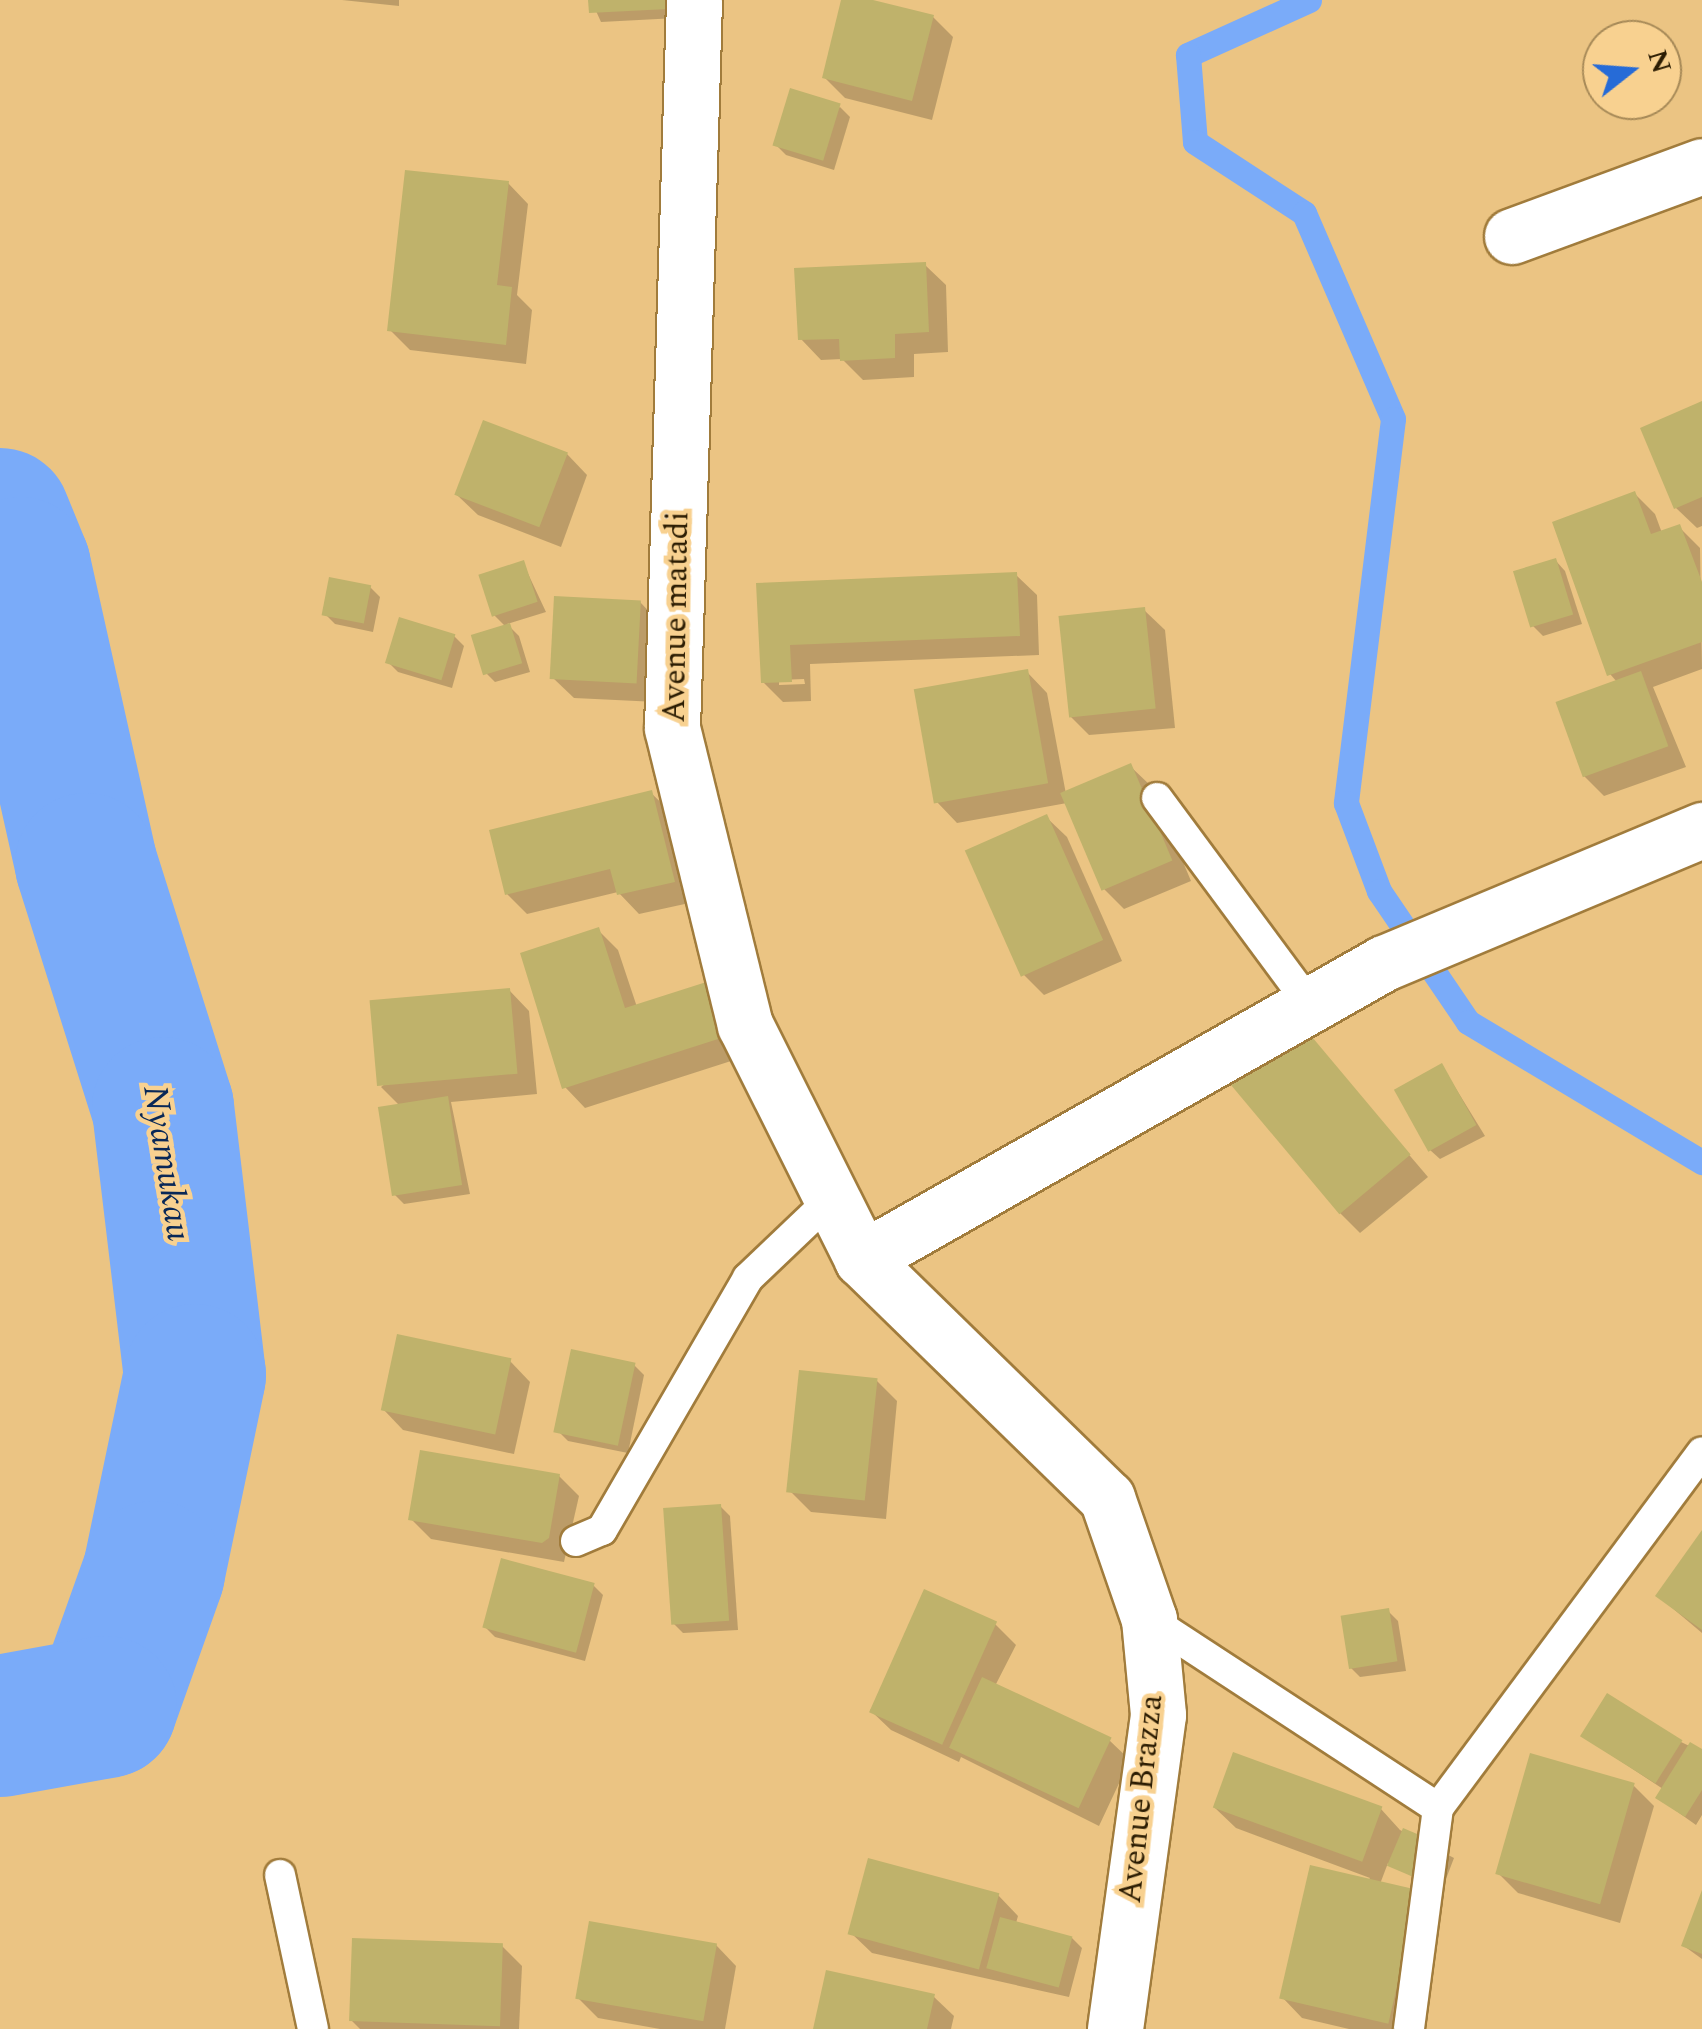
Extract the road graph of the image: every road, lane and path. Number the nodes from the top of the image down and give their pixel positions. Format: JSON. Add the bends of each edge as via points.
{"nodes":[{"id":1,"x":694,"y":0,"type":"edge"},
{"id":2,"x":1702,"y":166,"type":"edge"},
{"id":3,"x":1512,"y":236,"type":"dead end"},
{"id":4,"x":1157,"y":798,"type":"dead end"},
{"id":5,"x":1702,"y":830,"type":"edge"},
{"id":6,"x":1310,"y":1005,"type":"junction"},
{"id":7,"x":832,"y":1198,"type":"junction"},
{"id":8,"x":862,"y":1259,"type":"junction"},
{"id":9,"x":1702,"y":1452,"type":"edge"},
{"id":10,"x":576,"y":1541,"type":"dead end"},
{"id":11,"x":1149,"y":1619,"type":"junction"},
{"id":12,"x":1438,"y":1808,"type":"junction"},
{"id":13,"x":280,"y":1875,"type":"dead end"},
{"id":14,"x":313,"y":2029,"type":"edge"},
{"id":15,"x":1115,"y":2029,"type":"edge"},
{"id":16,"x":1409,"y":2029,"type":"edge"}],
"edges":[{"from":1,"to":7,"type":"street","name":"Avenue matadi","via":[[672,728],[745,1024]]},
{"from":2,"to":3,"type":"street"},
{"from":4,"to":6,"type":"lane"},
{"from":5,"to":6,"type":"street","via":[[1384,963]]},
{"from":6,"to":8,"type":"street"},
{"from":7,"to":8,"type":"street","name":"Avenue matadi"},
{"from":7,"to":10,"type":"lane","via":[[748,1278],[602,1530]]},
{"from":8,"to":11,"type":"street","name":"Avenue Brazza","via":[[1107,1498]]},
{"from":9,"to":12,"type":"lane"},
{"from":11,"to":12,"type":"lane"},
{"from":11,"to":15,"type":"street","name":"Avenue Brazza","via":[[1158,1715]]},
{"from":12,"to":16,"type":"lane"},
{"from":13,"to":14,"type":"lane"}]}
